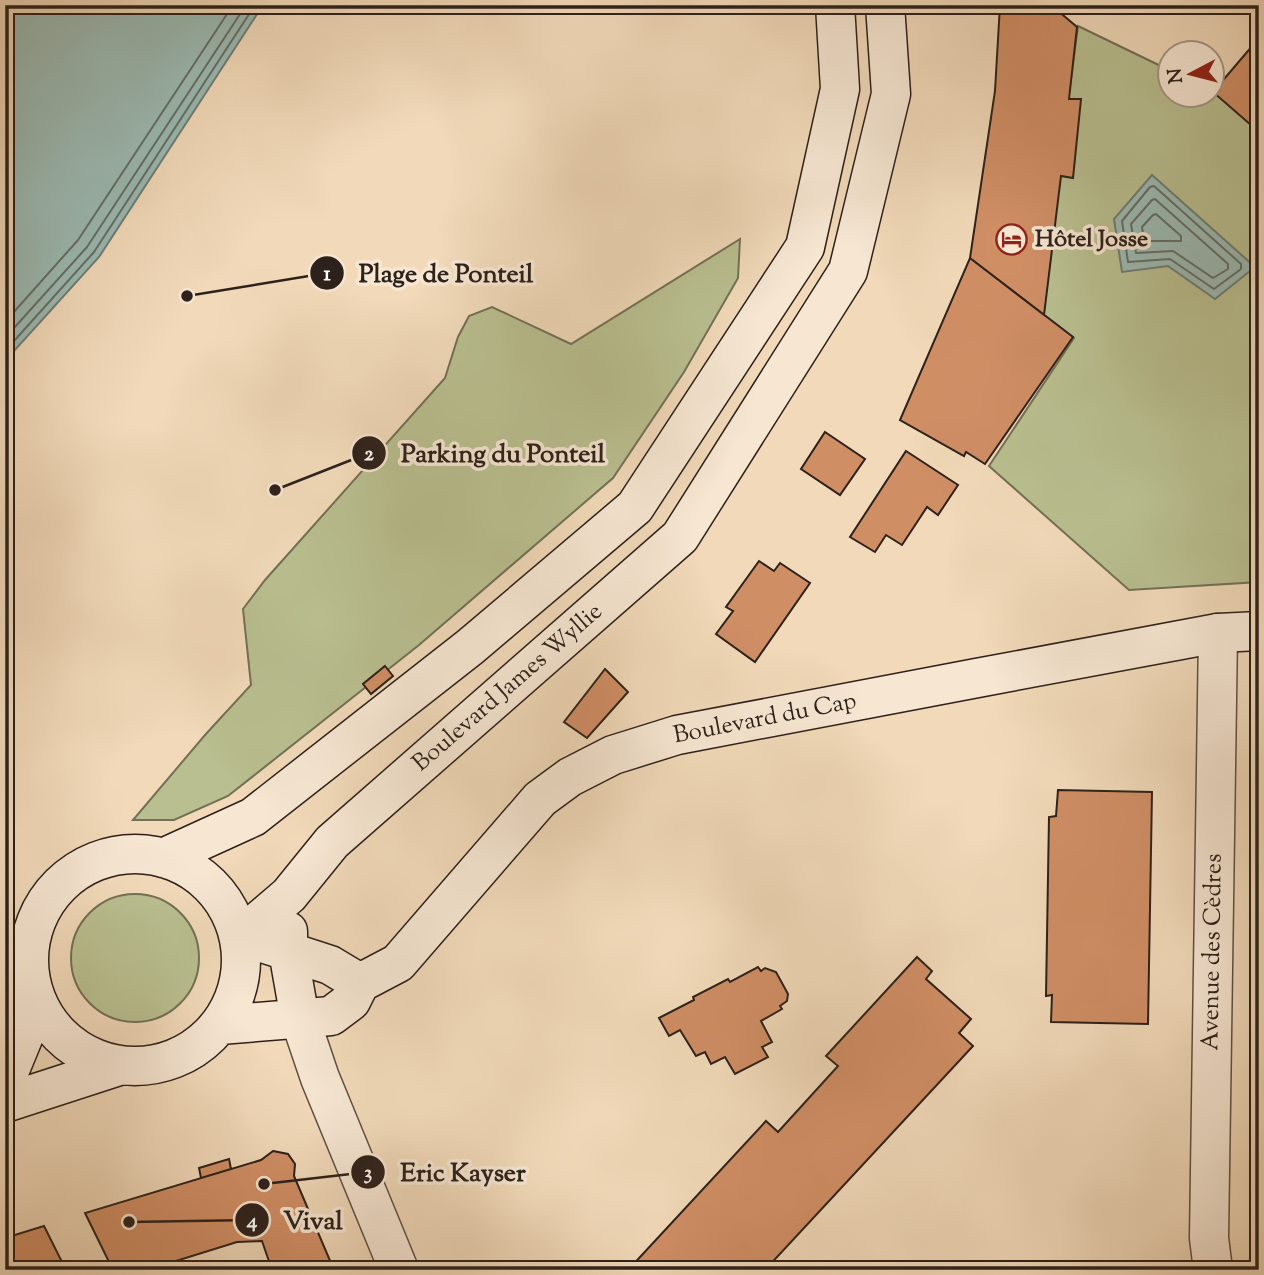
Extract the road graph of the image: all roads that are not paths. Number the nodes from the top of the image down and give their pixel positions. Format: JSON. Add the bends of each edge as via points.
{"nodes":[{"id":1,"x":835,"y":5,"type":"edge"},
{"id":2,"x":885,"y":5,"type":"edge"},
{"id":3,"x":822,"y":171,"type":"junction"},
{"id":4,"x":867,"y":192,"type":"junction"},
{"id":5,"x":709,"y":395,"type":"junction"},
{"id":6,"x":753,"y":422,"type":"junction"},
{"id":7,"x":1259,"y":631,"type":"edge"},
{"id":8,"x":1218,"y":634,"type":"junction"},
{"id":9,"x":163,"y":858,"type":"junction"},
{"id":10,"x":289,"y":895,"type":"junction"},
{"id":11,"x":241,"y":936,"type":"junction"},
{"id":12,"x":288,"y":951,"type":"junction"},
{"id":13,"x":29,"y":971,"type":"junction"},
{"id":14,"x":360,"y":983,"type":"junction"},
{"id":15,"x":300,"y":1019,"type":"junction"},
{"id":16,"x":220,"y":1025,"type":"junction"},
{"id":17,"x":119,"y":1066,"type":"junction"},
{"id":18,"x":5,"y":1082,"type":"edge"},
{"id":19,"x":5,"y":1103,"type":"edge"},
{"id":20,"x":399,"y":1270,"type":"edge"},
{"id":21,"x":1213,"y":1270,"type":"edge"}],
"edges":[{"from":1,"to":3,"type":"street","via":[[840,89]]},
{"from":2,"to":4,"type":"street","name":"Boulevard James Wyllie","via":[[891,94]]},
{"from":3,"to":4,"type":"street"},
{"from":3,"to":5,"type":"street","via":[[804,247]]},
{"from":4,"to":6,"type":"street","name":"Boulevard James Wyllie","via":[[848,271]]},
{"from":5,"to":6,"type":"street"},
{"from":5,"to":9,"type":"street","via":[[635,507],[470,647],[253,817]]},
{"from":6,"to":10,"type":"street","name":"Boulevard James Wyllie","via":[[680,537],[332,842]]},
{"from":7,"to":8,"type":"street","name":"Boulevard du Cap"},
{"from":8,"to":14,"type":"street","name":"Boulevard du Cap","via":[[677,735],[613,755],[540,799],[398,963]]},
{"from":8,"to":21,"type":"street","name":"Avenue des Cèdres","via":[[1209,1238]]},
{"from":9,"to":11,"type":"street","via":[[191,870],[214,889]]},
{"from":9,"to":13,"type":"street","via":[[128,854],[94,862],[65,881],[43,907],[32,938]]},
{"from":10,"to":11,"type":"street","name":"Boulevard James Wyllie"},
{"from":10,"to":12,"type":"street"},
{"from":11,"to":12,"type":"street"},
{"from":11,"to":16,"type":"street","via":[[241,972],[234,1000]]},
{"from":12,"to":14,"type":"street","via":[[330,965]]},
{"from":12,"to":15,"type":"street"},
{"from":13,"to":17,"type":"street","via":[[39,1005],[59,1034],[86,1055]]},
{"from":13,"to":18,"type":"street","via":[[28,1026]]},
{"from":14,"to":15,"type":"street","name":"Boulevard du Cap","via":[[351,1001],[331,1016]]},
{"from":15,"to":16,"type":"street","name":"Boulevard du Cap"},
{"from":15,"to":20,"type":"street"},
{"from":16,"to":17,"type":"street","via":[[200,1045],[175,1059],[148,1066]]},
{"from":17,"to":19,"type":"street"}]}
